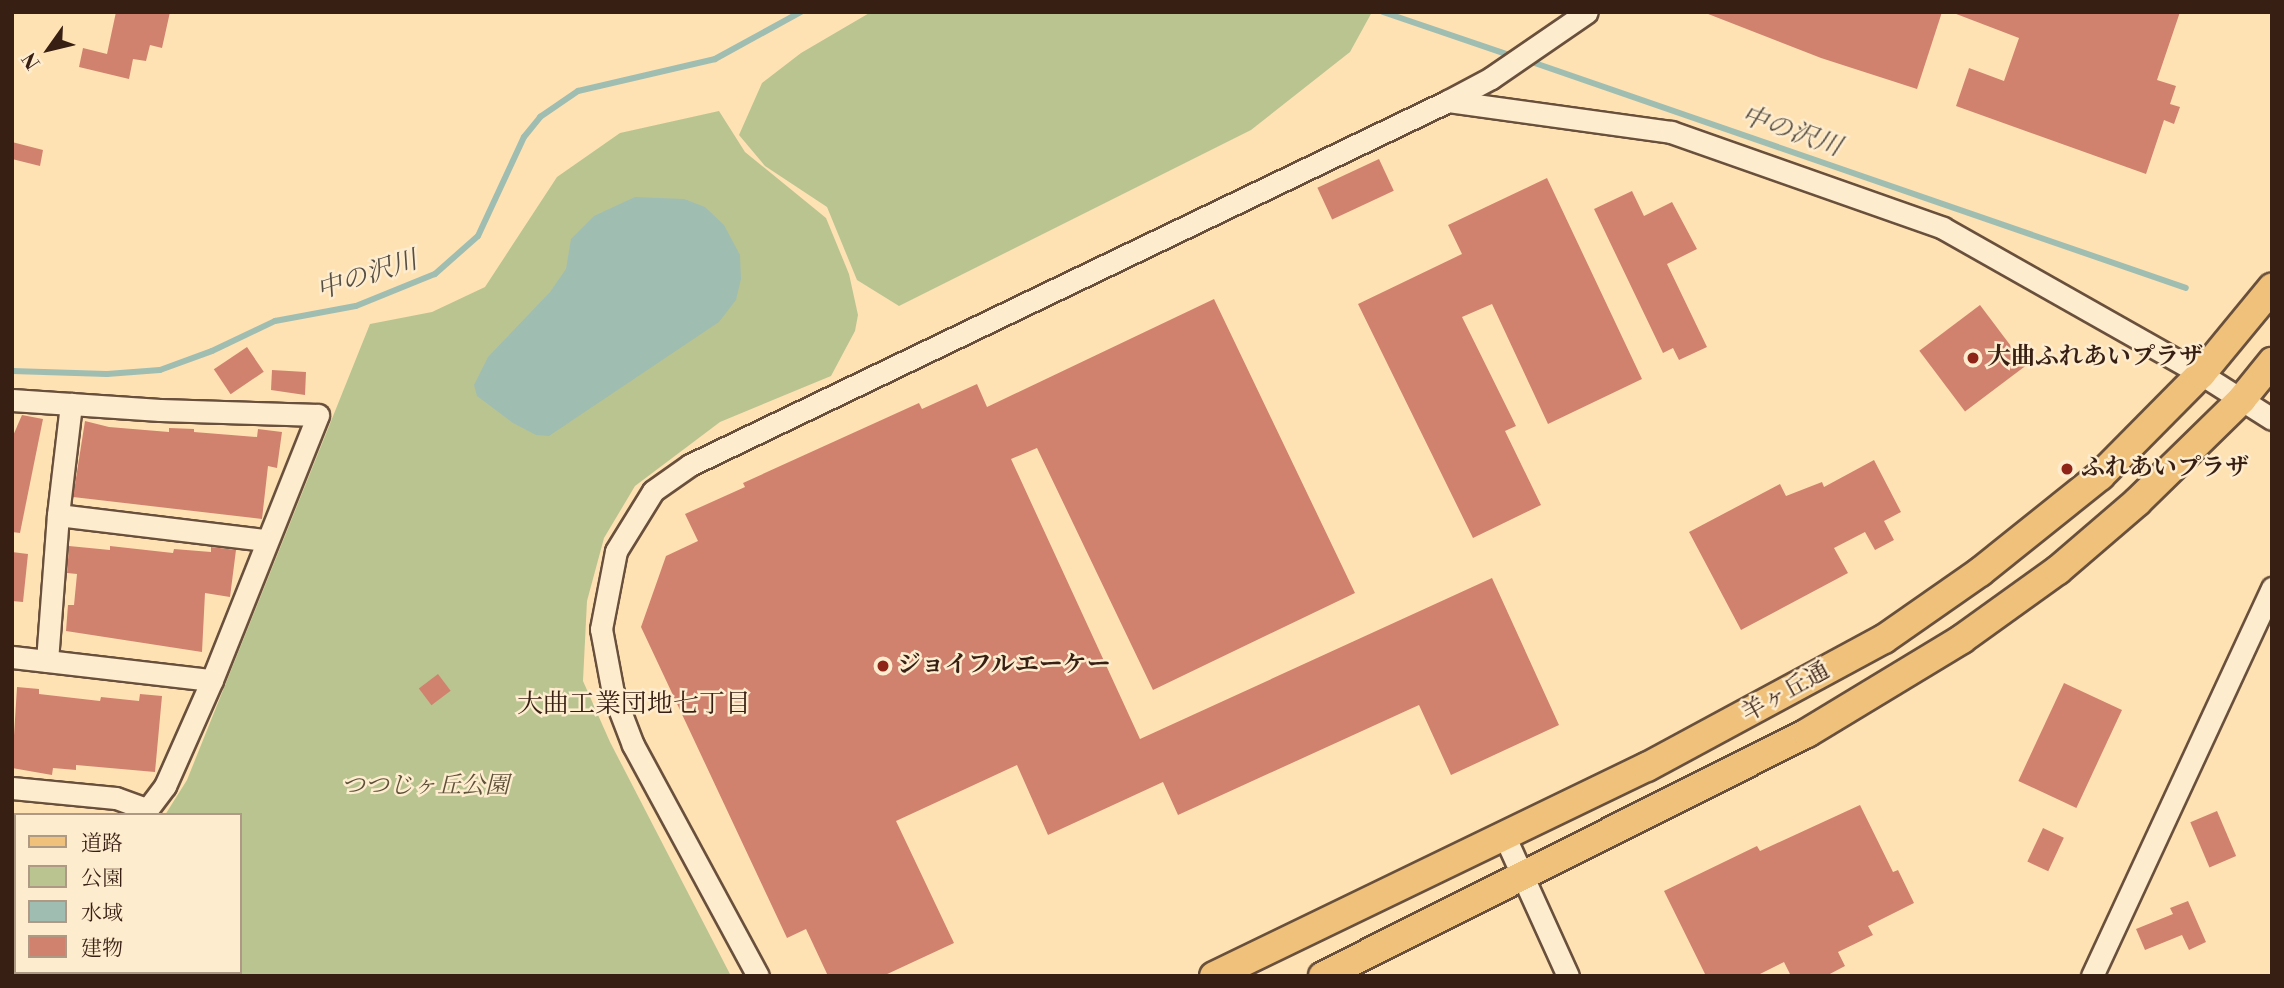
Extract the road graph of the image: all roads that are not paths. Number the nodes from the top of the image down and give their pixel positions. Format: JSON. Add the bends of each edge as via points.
{"nodes":[{"id":1,"x":1587,"y":12,"type":"edge"},
{"id":2,"x":1448,"y":102,"type":"junction"},
{"id":3,"x":2272,"y":288,"type":"edge"},
{"id":4,"x":2272,"y":362,"type":"edge"},
{"id":5,"x":2201,"y":374,"type":"junction"},
{"id":6,"x":2242,"y":399,"type":"junction"},
{"id":7,"x":12,"y":400,"type":"edge"},
{"id":8,"x":71,"y":404,"type":"junction"},
{"id":9,"x":2272,"y":419,"type":"edge"},
{"id":10,"x":58,"y":515,"type":"junction"},
{"id":11,"x":266,"y":540,"type":"junction"},
{"id":12,"x":2272,"y":588,"type":"edge"},
{"id":13,"x":12,"y":657,"type":"edge"},
{"id":14,"x":47,"y":661,"type":"junction"},
{"id":15,"x":212,"y":680,"type":"junction"},
{"id":16,"x":12,"y":788,"type":"edge"},
{"id":17,"x":145,"y":812,"type":"edge"},
{"id":18,"x":1504,"y":835,"type":"junction"},
{"id":19,"x":1523,"y":878,"type":"junction"},
{"id":20,"x":758,"y":976,"type":"edge"},
{"id":21,"x":1214,"y":976,"type":"edge"},
{"id":22,"x":1323,"y":976,"type":"edge"},
{"id":23,"x":1568,"y":976,"type":"edge"},
{"id":24,"x":2092,"y":976,"type":"edge"}],
"edges":[{"from":1,"to":2,"type":"street"},
{"from":2,"to":5,"type":"street","via":[[1671,132],[1943,228]]},
{"from":2,"to":20,"type":"street","via":[[702,460],[653,491],[616,551],[601,629],[613,693],[633,745]]},
{"from":3,"to":5,"type":"main road","name":"羊ヶ丘通"},
{"from":4,"to":6,"type":"main road","name":"羊ヶ丘通"},
{"from":5,"to":6,"type":"street"},
{"from":5,"to":18,"type":"main road","name":"羊ヶ丘通","via":[[2100,476],[1980,572],[1884,639],[1716,731]]},
{"from":6,"to":9,"type":"street"},
{"from":6,"to":19,"type":"main road","name":"羊ヶ丘通","via":[[2137,502],[2058,570],[1962,639],[1807,733]]},
{"from":7,"to":8,"type":"street"},
{"from":8,"to":10,"type":"street"},
{"from":8,"to":11,"type":"street","via":[[318,415]]},
{"from":10,"to":11,"type":"street"},
{"from":10,"to":14,"type":"street"},
{"from":11,"to":15,"type":"street"},
{"from":12,"to":24,"type":"street"},
{"from":13,"to":14,"type":"street"},
{"from":14,"to":15,"type":"street"},
{"from":15,"to":17,"type":"street","via":[[164,786]]},
{"from":16,"to":17,"type":"street","via":[[116,798]]},
{"from":18,"to":19,"type":"street"},
{"from":18,"to":21,"type":"main road","name":"羊ヶ丘通"},
{"from":19,"to":22,"type":"main road","name":"羊ヶ丘通"},
{"from":19,"to":23,"type":"street"}]}
